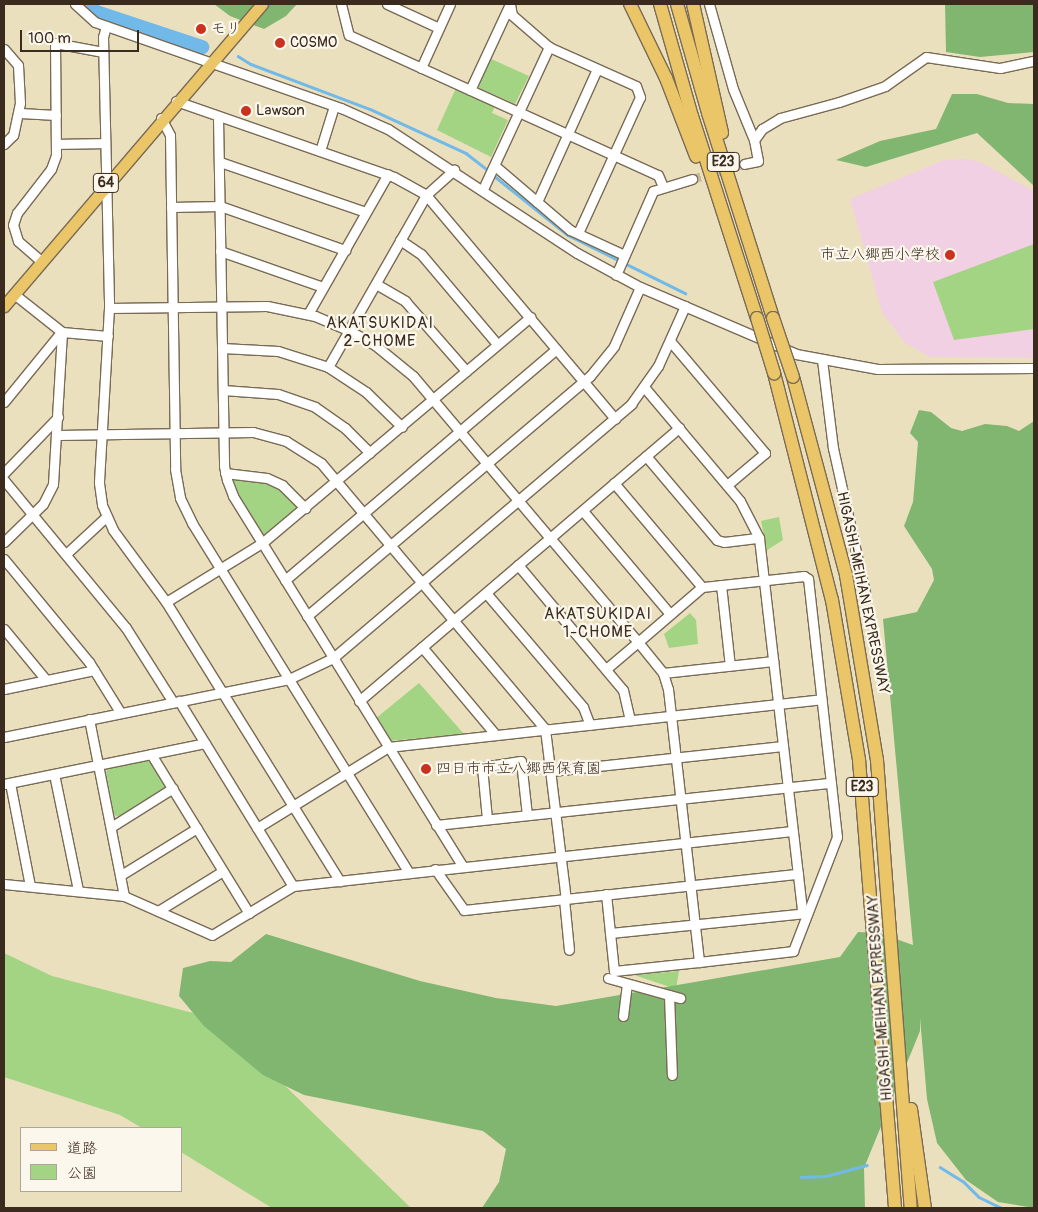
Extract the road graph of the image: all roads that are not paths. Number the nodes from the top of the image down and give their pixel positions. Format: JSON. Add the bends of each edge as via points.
{"nodes":[{"id":1,"x":75,"y":4,"type":"edge"},
{"id":2,"x":262,"y":4,"type":"edge"},
{"id":3,"x":341,"y":4,"type":"edge"},
{"id":4,"x":387,"y":4,"type":"edge"},
{"id":5,"x":450,"y":4,"type":"edge"},
{"id":6,"x":510,"y":4,"type":"edge"},
{"id":7,"x":630,"y":4,"type":"edge"},
{"id":8,"x":660,"y":4,"type":"edge"},
{"id":9,"x":677,"y":4,"type":"edge"},
{"id":10,"x":693,"y":4,"type":"edge"},
{"id":11,"x":709,"y":4,"type":"edge"},
{"id":12,"x":106,"y":26,"type":"junction"},
{"id":13,"x":439,"y":28,"type":"junction"},
{"id":14,"x":549,"y":47,"type":"junction"},
{"id":15,"x":4,"y":48,"type":"edge"},
{"id":16,"x":103,"y":52,"type":"junction"},
{"id":17,"x":209,"y":62,"type":"junction"},
{"id":18,"x":1034,"y":62,"type":"edge"},
{"id":19,"x":421,"y":68,"type":"junction"},
{"id":20,"x":598,"y":69,"type":"junction"},
{"id":21,"x":470,"y":90,"type":"junction"},
{"id":22,"x":176,"y":101,"type":"junction"},
{"id":23,"x":334,"y":106,"type":"junction"},
{"id":24,"x":519,"y":112,"type":"junction"},
{"id":25,"x":20,"y":113,"type":"junction"},
{"id":26,"x":56,"y":115,"type":"junction"},
{"id":27,"x":218,"y":116,"type":"junction"},
{"id":28,"x":162,"y":118,"type":"junction"},
{"id":29,"x":568,"y":134,"type":"junction"},
{"id":30,"x":754,"y":140,"type":"junction"},
{"id":31,"x":104,"y":143,"type":"junction"},
{"id":32,"x":4,"y":144,"type":"edge"},
{"id":33,"x":57,"y":144,"type":"junction"},
{"id":34,"x":320,"y":151,"type":"junction"},
{"id":35,"x":614,"y":155,"type":"junction"},
{"id":36,"x":220,"y":162,"type":"junction"},
{"id":37,"x":744,"y":164,"type":"tunnel mouth"},
{"id":38,"x":454,"y":170,"type":"junction"},
{"id":39,"x":492,"y":171,"type":"junction"},
{"id":40,"x":388,"y":174,"type":"junction"},
{"id":41,"x":692,"y":179,"type":"tunnel mouth"},
{"id":42,"x":106,"y":183,"type":"junction"},
{"id":43,"x":663,"y":187,"type":"junction"},
{"id":44,"x":483,"y":190,"type":"junction"},
{"id":45,"x":426,"y":195,"type":"junction"},
{"id":46,"x":537,"y":202,"type":"junction"},
{"id":47,"x":220,"y":206,"type":"junction"},
{"id":48,"x":171,"y":207,"type":"junction"},
{"id":49,"x":366,"y":212,"type":"junction"},
{"id":50,"x":578,"y":233,"type":"junction"},
{"id":51,"x":400,"y":240,"type":"junction"},
{"id":52,"x":220,"y":250,"type":"junction"},
{"id":53,"x":345,"y":250,"type":"junction"},
{"id":54,"x":752,"y":253,"type":"junction"},
{"id":55,"x":736,"y":255,"type":"junction"},
{"id":56,"x":622,"y":259,"type":"junction"},
{"id":57,"x":41,"y":261,"type":"junction"},
{"id":58,"x":616,"y":275,"type":"junction"},
{"id":59,"x":376,"y":284,"type":"junction"},
{"id":60,"x":323,"y":287,"type":"junction"},
{"id":61,"x":640,"y":287,"type":"junction"},
{"id":62,"x":7,"y":300,"type":"edge"},
{"id":63,"x":221,"y":306,"type":"junction"},
{"id":64,"x":686,"y":306,"type":"junction"},
{"id":65,"x":172,"y":307,"type":"junction"},
{"id":66,"x":109,"y":308,"type":"junction"},
{"id":67,"x":308,"y":314,"type":"junction"},
{"id":68,"x":530,"y":317,"type":"junction"},
{"id":69,"x":348,"y":330,"type":"junction"},
{"id":70,"x":62,"y":332,"type":"junction"},
{"id":71,"x":108,"y":336,"type":"junction"},
{"id":72,"x":670,"y":342,"type":"junction"},
{"id":73,"x":498,"y":344,"type":"junction"},
{"id":74,"x":222,"y":348,"type":"junction"},
{"id":75,"x":556,"y":349,"type":"junction"},
{"id":76,"x":822,"y":360,"type":"junction"},
{"id":77,"x":328,"y":367,"type":"junction"},
{"id":78,"x":1034,"y":368,"type":"edge"},
{"id":79,"x":466,"y":371,"type":"junction"},
{"id":80,"x":584,"y":382,"type":"junction"},
{"id":81,"x":644,"y":387,"type":"junction"},
{"id":82,"x":223,"y":390,"type":"junction"},
{"id":83,"x":434,"y":399,"type":"junction"},
{"id":84,"x":4,"y":402,"type":"edge"},
{"id":85,"x":58,"y":417,"type":"junction"},
{"id":86,"x":615,"y":419,"type":"junction"},
{"id":87,"x":402,"y":426,"type":"junction"},
{"id":88,"x":679,"y":428,"type":"junction"},
{"id":89,"x":460,"y":431,"type":"junction"},
{"id":90,"x":223,"y":432,"type":"junction"},
{"id":91,"x":174,"y":433,"type":"junction"},
{"id":92,"x":102,"y":434,"type":"junction"},
{"id":93,"x":58,"y":435,"type":"junction"},
{"id":94,"x":370,"y":453,"type":"junction"},
{"id":95,"x":646,"y":456,"type":"junction"},
{"id":96,"x":487,"y":464,"type":"junction"},
{"id":97,"x":4,"y":473,"type":"edge"},
{"id":98,"x":225,"y":473,"type":"junction"},
{"id":99,"x":4,"y":480,"type":"edge"},
{"id":100,"x":337,"y":481,"type":"junction"},
{"id":101,"x":614,"y":483,"type":"junction"},
{"id":102,"x":727,"y":485,"type":"junction"},
{"id":103,"x":519,"y":500,"type":"junction"},
{"id":104,"x":305,"y":508,"type":"junction"},
{"id":105,"x":582,"y":510,"type":"junction"},
{"id":106,"x":364,"y":513,"type":"junction"},
{"id":107,"x":33,"y":515,"type":"junction"},
{"id":108,"x":106,"y":517,"type":"junction"},
{"id":109,"x":550,"y":538,"type":"junction"},
{"id":110,"x":759,"y":538,"type":"junction"},
{"id":111,"x":4,"y":542,"type":"edge"},
{"id":112,"x":262,"y":544,"type":"junction"},
{"id":113,"x":392,"y":545,"type":"junction"},
{"id":114,"x":66,"y":554,"type":"junction"},
{"id":115,"x":4,"y":558,"type":"edge"},
{"id":116,"x":518,"y":566,"type":"junction"},
{"id":117,"x":220,"y":569,"type":"junction"},
{"id":118,"x":285,"y":580,"type":"junction"},
{"id":119,"x":764,"y":580,"type":"junction"},
{"id":120,"x":423,"y":582,"type":"junction"},
{"id":121,"x":721,"y":585,"type":"junction"},
{"id":122,"x":702,"y":587,"type":"junction"},
{"id":123,"x":866,"y":592,"type":"dead end"},
{"id":124,"x":486,"y":593,"type":"junction"},
{"id":125,"x":166,"y":602,"type":"junction"},
{"id":126,"x":670,"y":614,"type":"junction"},
{"id":127,"x":307,"y":616,"type":"junction"},
{"id":128,"x":454,"y":620,"type":"junction"},
{"id":129,"x":4,"y":629,"type":"edge"},
{"id":130,"x":638,"y":642,"type":"junction"},
{"id":131,"x":422,"y":647,"type":"junction"},
{"id":132,"x":333,"y":658,"type":"junction"},
{"id":133,"x":773,"y":661,"type":"junction"},
{"id":134,"x":730,"y":666,"type":"junction"},
{"id":135,"x":94,"y":670,"type":"junction"},
{"id":136,"x":606,"y":670,"type":"junction"},
{"id":137,"x":663,"y":673,"type":"junction"},
{"id":138,"x":289,"y":679,"type":"junction"},
{"id":139,"x":46,"y":680,"type":"junction"},
{"id":140,"x":4,"y":689,"type":"edge"},
{"id":141,"x":223,"y":692,"type":"junction"},
{"id":142,"x":821,"y":699,"type":"junction"},
{"id":143,"x":176,"y":701,"type":"junction"},
{"id":144,"x":359,"y":701,"type":"junction"},
{"id":145,"x":778,"y":704,"type":"junction"},
{"id":146,"x":120,"y":712,"type":"junction"},
{"id":147,"x":671,"y":716,"type":"junction"},
{"id":148,"x":89,"y":719,"type":"junction"},
{"id":149,"x":630,"y":720,"type":"junction"},
{"id":150,"x":590,"y":725,"type":"junction"},
{"id":151,"x":545,"y":729,"type":"junction"},
{"id":152,"x":494,"y":734,"type":"junction"},
{"id":153,"x":4,"y":737,"type":"edge"},
{"id":154,"x":205,"y":743,"type":"junction"},
{"id":155,"x":782,"y":746,"type":"junction"},
{"id":156,"x":388,"y":747,"type":"junction"},
{"id":157,"x":151,"y":754,"type":"junction"},
{"id":158,"x":676,"y":758,"type":"junction"},
{"id":159,"x":98,"y":765,"type":"junction"},
{"id":160,"x":552,"y":771,"type":"junction"},
{"id":161,"x":347,"y":772,"type":"junction"},
{"id":162,"x":54,"y":774,"type":"junction"},
{"id":163,"x":831,"y":783,"type":"junction"},
{"id":164,"x":7,"y":784,"type":"edge"},
{"id":165,"x":787,"y":787,"type":"junction"},
{"id":166,"x":172,"y":788,"type":"junction"},
{"id":167,"x":681,"y":799,"type":"junction"},
{"id":168,"x":293,"y":805,"type":"junction"},
{"id":169,"x":556,"y":813,"type":"junction"},
{"id":170,"x":527,"y":815,"type":"junction"},
{"id":171,"x":487,"y":818,"type":"junction"},
{"id":172,"x":436,"y":825,"type":"junction"},
{"id":173,"x":111,"y":827,"type":"junction"},
{"id":174,"x":197,"y":828,"type":"junction"},
{"id":175,"x":257,"y":828,"type":"junction"},
{"id":176,"x":792,"y":831,"type":"junction"},
{"id":177,"x":686,"y":842,"type":"junction"},
{"id":178,"x":561,"y":855,"type":"junction"},
{"id":179,"x":462,"y":866,"type":"junction"},
{"id":180,"x":435,"y":870,"type":"junction"},
{"id":181,"x":223,"y":871,"type":"junction"},
{"id":182,"x":408,"y":873,"type":"junction"},
{"id":183,"x":798,"y":874,"type":"junction"},
{"id":184,"x":121,"y":875,"type":"junction"},
{"id":185,"x":340,"y":882,"type":"junction"},
{"id":186,"x":4,"y":884,"type":"edge"},
{"id":187,"x":691,"y":885,"type":"junction"},
{"id":188,"x":30,"y":886,"type":"junction"},
{"id":189,"x":293,"y":886,"type":"junction"},
{"id":190,"x":78,"y":890,"type":"junction"},
{"id":191,"x":606,"y":894,"type":"junction"},
{"id":192,"x":124,"y":896,"type":"junction"},
{"id":193,"x":565,"y":899,"type":"junction"},
{"id":194,"x":158,"y":911,"type":"junction"},
{"id":195,"x":804,"y":912,"type":"junction"},
{"id":196,"x":249,"y":913,"type":"junction"},
{"id":197,"x":695,"y":924,"type":"junction"},
{"id":198,"x":610,"y":933,"type":"junction"},
{"id":199,"x":569,"y":950,"type":"dead end"},
{"id":200,"x":699,"y":962,"type":"junction"},
{"id":201,"x":629,"y":969,"type":"junction"},
{"id":202,"x":608,"y":978,"type":"dead end"},
{"id":203,"x":626,"y":983,"type":"junction"},
{"id":204,"x":669,"y":995,"type":"junction"},
{"id":205,"x":680,"y":998,"type":"dead end"},
{"id":206,"x":623,"y":1016,"type":"dead end"},
{"id":207,"x":898,"y":1023,"type":"junction"},
{"id":208,"x":672,"y":1075,"type":"dead end"},
{"id":209,"x":895,"y":1208,"type":"edge"},
{"id":210,"x":911,"y":1208,"type":"edge"},
{"id":211,"x":926,"y":1208,"type":"edge"}],
"edges":[{"from":1,"to":12,"type":"street","via":[[90,18]]},
{"from":2,"to":17,"type":"main road","number":"64"},
{"from":3,"to":19,"type":"street","via":[[350,35]]},
{"from":4,"to":13,"type":"street"},
{"from":5,"to":13,"type":"street"},
{"from":6,"to":14,"type":"street","via":[[512,15]]},
{"from":6,"to":21,"type":"street"},
{"from":7,"to":55,"type":"highway","via":[[666,78]]},
{"from":8,"to":55,"type":"highway","name":"HIGASHI-MEIHAN EXPRESSWAY","number":"E23"},
{"from":9,"to":54,"type":"highway","name":"HIGASHI-MEIHAN EXPRESSWAY","number":"E23"},
{"from":10,"to":54,"type":"highway"},
{"from":11,"to":30,"type":"street","via":[[733,89]]},
{"from":12,"to":16,"type":"street"},
{"from":12,"to":17,"type":"street"},
{"from":13,"to":19,"type":"street"},
{"from":14,"to":20,"type":"street"},
{"from":14,"to":24,"type":"street"},
{"from":15,"to":25,"type":"street","via":[[18,65]]},
{"from":16,"to":26,"type":"street","via":[[55,43]]},
{"from":16,"to":31,"type":"street"},
{"from":17,"to":22,"type":"main road","number":"64"},
{"from":17,"to":23,"type":"street"},
{"from":18,"to":30,"type":"street","via":[[1000,68],[926,57],[885,86],[775,120]]},
{"from":19,"to":21,"type":"street"},
{"from":20,"to":29,"type":"street"},
{"from":20,"to":35,"type":"street","via":[[636,86],[640,97]]},
{"from":21,"to":24,"type":"street"},
{"from":22,"to":27,"type":"street"},
{"from":22,"to":28,"type":"main road","number":"64"},
{"from":23,"to":34,"type":"street"},
{"from":23,"to":38,"type":"street","via":[[388,129]]},
{"from":24,"to":29,"type":"street"},
{"from":24,"to":39,"type":"street"},
{"from":25,"to":26,"type":"street"},
{"from":25,"to":32,"type":"street","via":[[13,135]]},
{"from":26,"to":33,"type":"street"},
{"from":27,"to":34,"type":"street"},
{"from":27,"to":36,"type":"street"},
{"from":28,"to":42,"type":"main road","number":"64"},
{"from":28,"to":48,"type":"street","via":[[170,136]]},
{"from":29,"to":35,"type":"street"},
{"from":29,"to":46,"type":"street"},
{"from":30,"to":37,"type":"street","via":[[758,161]]},
{"from":31,"to":33,"type":"street"},
{"from":31,"to":42,"type":"street"},
{"from":33,"to":57,"type":"street","via":[[51,169],[21,207],[13,225],[18,241]]},
{"from":34,"to":40,"type":"street"},
{"from":35,"to":43,"type":"street","via":[[658,175]]},
{"from":35,"to":50,"type":"street"},
{"from":36,"to":47,"type":"street"},
{"from":36,"to":49,"type":"street"},
{"from":38,"to":44,"type":"street"},
{"from":38,"to":45,"type":"street"},
{"from":39,"to":44,"type":"street"},
{"from":39,"to":46,"type":"street"},
{"from":40,"to":45,"type":"street"},
{"from":40,"to":49,"type":"street"},
{"from":41,"to":43,"type":"street"},
{"from":42,"to":57,"type":"main road","number":"64"},
{"from":42,"to":66,"type":"street"},
{"from":43,"to":56,"type":"street","via":[[653,191]]},
{"from":44,"to":58,"type":"street","via":[[576,253]]},
{"from":45,"to":51,"type":"street"},
{"from":45,"to":68,"type":"street"},
{"from":46,"to":50,"type":"street"},
{"from":47,"to":48,"type":"street"},
{"from":47,"to":52,"type":"street"},
{"from":47,"to":53,"type":"street"},
{"from":48,"to":65,"type":"street"},
{"from":49,"to":53,"type":"street"},
{"from":50,"to":56,"type":"street"},
{"from":51,"to":59,"type":"street"},
{"from":51,"to":73,"type":"street","via":[[421,254]]},
{"from":52,"to":60,"type":"street"},
{"from":52,"to":63,"type":"street"},
{"from":53,"to":60,"type":"street"},
{"from":54,"to":207,"type":"highway","name":"HIGASHI-MEIHAN EXPRESSWAY","number":"E23","bridge":true,"via":[[793,377],[830,511],[859,638],[878,769]]},
{"from":55,"to":209,"type":"highway","name":"HIGASHI-MEIHAN EXPRESSWAY","number":"E23","bridge":true,"via":[[774,374],[832,600],[859,760]]},
{"from":56,"to":58,"type":"street"},
{"from":57,"to":62,"type":"main road","number":"64"},
{"from":58,"to":61,"type":"street"},
{"from":59,"to":69,"type":"street"},
{"from":59,"to":79,"type":"street","via":[[405,301]]},
{"from":60,"to":67,"type":"street"},
{"from":61,"to":64,"type":"street"},
{"from":61,"to":80,"type":"street","via":[[614,346]]},
{"from":62,"to":70,"type":"street"},
{"from":63,"to":65,"type":"street"},
{"from":63,"to":67,"type":"street","via":[[267,306]]},
{"from":63,"to":74,"type":"street"},
{"from":64,"to":72,"type":"street"},
{"from":64,"to":76,"type":"street","via":[[796,354]]},
{"from":65,"to":66,"type":"street"},
{"from":65,"to":91,"type":"street"},
{"from":66,"to":71,"type":"street"},
{"from":67,"to":69,"type":"street"},
{"from":68,"to":73,"type":"street"},
{"from":68,"to":75,"type":"street"},
{"from":69,"to":77,"type":"street"},
{"from":69,"to":83,"type":"street","via":[[387,354]]},
{"from":70,"to":71,"type":"street"},
{"from":70,"to":84,"type":"street"},
{"from":70,"to":85,"type":"street"},
{"from":71,"to":92,"type":"street"},
{"from":72,"to":81,"type":"street"},
{"from":72,"to":102,"type":"street","via":[[765,453]]},
{"from":73,"to":79,"type":"street"},
{"from":74,"to":77,"type":"street","via":[[278,351]]},
{"from":74,"to":82,"type":"street"},
{"from":75,"to":80,"type":"street"},
{"from":75,"to":89,"type":"street"},
{"from":76,"to":78,"type":"street","via":[[878,369]]},
{"from":76,"to":123,"type":"street","via":[[833,448]]},
{"from":77,"to":87,"type":"street","via":[[366,392]]},
{"from":79,"to":83,"type":"street"},
{"from":80,"to":86,"type":"street"},
{"from":80,"to":96,"type":"street"},
{"from":81,"to":86,"type":"street"},
{"from":81,"to":88,"type":"street"},
{"from":82,"to":90,"type":"street"},
{"from":82,"to":94,"type":"street","via":[[278,394],[315,407],[345,428]]},
{"from":83,"to":87,"type":"street"},
{"from":83,"to":89,"type":"street"},
{"from":85,"to":93,"type":"street"},
{"from":85,"to":97,"type":"street"},
{"from":86,"to":103,"type":"street"},
{"from":87,"to":94,"type":"street"},
{"from":88,"to":95,"type":"street"},
{"from":88,"to":102,"type":"street"},
{"from":89,"to":96,"type":"street"},
{"from":89,"to":106,"type":"street"},
{"from":90,"to":91,"type":"street"},
{"from":90,"to":98,"type":"street"},
{"from":90,"to":100,"type":"street","via":[[252,432],[286,441],[308,453]]},
{"from":91,"to":92,"type":"street"},
{"from":91,"to":117,"type":"street","via":[[180,498]]},
{"from":92,"to":93,"type":"street"},
{"from":92,"to":108,"type":"street","via":[[99,483]]},
{"from":93,"to":107,"type":"street","via":[[54,484],[47,499]]},
{"from":94,"to":100,"type":"street"},
{"from":95,"to":101,"type":"street"},
{"from":95,"to":110,"type":"street","via":[[717,540]]},
{"from":96,"to":103,"type":"street"},
{"from":96,"to":113,"type":"street"},
{"from":98,"to":104,"type":"street","via":[[267,478],[282,485]]},
{"from":98,"to":112,"type":"street","via":[[233,496]]},
{"from":99,"to":107,"type":"street"},
{"from":100,"to":104,"type":"street"},
{"from":100,"to":106,"type":"street"},
{"from":101,"to":105,"type":"street"},
{"from":101,"to":122,"type":"street"},
{"from":102,"to":110,"type":"street","via":[[746,509]]},
{"from":103,"to":109,"type":"street"},
{"from":103,"to":120,"type":"street"},
{"from":104,"to":112,"type":"street"},
{"from":105,"to":109,"type":"street"},
{"from":105,"to":126,"type":"street"},
{"from":106,"to":113,"type":"street"},
{"from":106,"to":118,"type":"street"},
{"from":107,"to":111,"type":"street"},
{"from":107,"to":114,"type":"street"},
{"from":108,"to":114,"type":"street"},
{"from":108,"to":125,"type":"street"},
{"from":109,"to":116,"type":"street"},
{"from":109,"to":130,"type":"street"},
{"from":110,"to":119,"type":"street"},
{"from":112,"to":117,"type":"street"},
{"from":112,"to":118,"type":"street"},
{"from":113,"to":120,"type":"street"},
{"from":113,"to":127,"type":"street"},
{"from":114,"to":143,"type":"street","via":[[126,628]]},
{"from":115,"to":135,"type":"street"},
{"from":116,"to":124,"type":"street"},
{"from":116,"to":136,"type":"street"},
{"from":117,"to":125,"type":"street"},
{"from":117,"to":138,"type":"street"},
{"from":118,"to":127,"type":"street"},
{"from":119,"to":121,"type":"street"},
{"from":119,"to":133,"type":"street"},
{"from":119,"to":142,"type":"street","via":[[808,579]]},
{"from":120,"to":128,"type":"street"},
{"from":120,"to":132,"type":"street"},
{"from":121,"to":122,"type":"street"},
{"from":121,"to":134,"type":"street"},
{"from":122,"to":126,"type":"street"},
{"from":124,"to":128,"type":"street"},
{"from":124,"to":150,"type":"street","via":[[583,707]]},
{"from":125,"to":141,"type":"street"},
{"from":126,"to":130,"type":"street"},
{"from":127,"to":132,"type":"street"},
{"from":128,"to":131,"type":"street"},
{"from":128,"to":151,"type":"street"},
{"from":129,"to":139,"type":"street"},
{"from":130,"to":136,"type":"street"},
{"from":130,"to":137,"type":"street"},
{"from":131,"to":144,"type":"street"},
{"from":131,"to":152,"type":"street"},
{"from":132,"to":138,"type":"street"},
{"from":132,"to":144,"type":"street"},
{"from":133,"to":134,"type":"street"},
{"from":133,"to":145,"type":"street"},
{"from":134,"to":137,"type":"street"},
{"from":135,"to":139,"type":"street"},
{"from":135,"to":146,"type":"street"},
{"from":136,"to":149,"type":"street","via":[[626,695]]},
{"from":137,"to":147,"type":"street"},
{"from":138,"to":141,"type":"street"},
{"from":138,"to":161,"type":"street"},
{"from":139,"to":140,"type":"street"},
{"from":141,"to":143,"type":"street"},
{"from":141,"to":168,"type":"street"},
{"from":142,"to":145,"type":"street"},
{"from":142,"to":163,"type":"street"},
{"from":143,"to":146,"type":"street"},
{"from":143,"to":154,"type":"street"},
{"from":144,"to":156,"type":"street"},
{"from":145,"to":147,"type":"street"},
{"from":145,"to":155,"type":"street"},
{"from":146,"to":148,"type":"street"},
{"from":147,"to":149,"type":"street"},
{"from":147,"to":158,"type":"street"},
{"from":148,"to":153,"type":"street"},
{"from":148,"to":159,"type":"street"},
{"from":149,"to":150,"type":"street"},
{"from":150,"to":151,"type":"street"},
{"from":151,"to":152,"type":"street"},
{"from":151,"to":160,"type":"street"},
{"from":152,"to":156,"type":"street"},
{"from":154,"to":157,"type":"street"},
{"from":154,"to":175,"type":"street"},
{"from":155,"to":158,"type":"street"},
{"from":155,"to":165,"type":"street"},
{"from":156,"to":161,"type":"street"},
{"from":156,"to":172,"type":"street"},
{"from":157,"to":159,"type":"street"},
{"from":157,"to":166,"type":"street"},
{"from":158,"to":160,"type":"street"},
{"from":158,"to":167,"type":"street"},
{"from":159,"to":162,"type":"street"},
{"from":159,"to":173,"type":"street"},
{"from":160,"to":169,"type":"street"},
{"from":161,"to":168,"type":"street"},
{"from":161,"to":182,"type":"street"},
{"from":162,"to":164,"type":"street"},
{"from":162,"to":190,"type":"street"},
{"from":163,"to":165,"type":"street"},
{"from":163,"to":195,"type":"street","via":[[837,837]]},
{"from":164,"to":188,"type":"street"},
{"from":165,"to":167,"type":"street"},
{"from":165,"to":176,"type":"street"},
{"from":166,"to":173,"type":"street"},
{"from":166,"to":174,"type":"street"},
{"from":167,"to":169,"type":"street"},
{"from":167,"to":177,"type":"street"},
{"from":168,"to":175,"type":"street"},
{"from":168,"to":185,"type":"street"},
{"from":169,"to":170,"type":"street"},
{"from":169,"to":178,"type":"street"},
{"from":170,"to":171,"type":"street"},
{"from":170,"to":171,"type":"street","via":[[521,761],[482,767]]},
{"from":171,"to":172,"type":"street"},
{"from":172,"to":179,"type":"street"},
{"from":173,"to":184,"type":"street"},
{"from":174,"to":181,"type":"street"},
{"from":174,"to":184,"type":"street"},
{"from":175,"to":189,"type":"street"},
{"from":176,"to":177,"type":"street"},
{"from":176,"to":183,"type":"street"},
{"from":177,"to":178,"type":"street"},
{"from":177,"to":187,"type":"street"},
{"from":178,"to":179,"type":"street"},
{"from":178,"to":193,"type":"street"},
{"from":179,"to":180,"type":"street"},
{"from":180,"to":182,"type":"street"},
{"from":180,"to":193,"type":"street","via":[[464,910]]},
{"from":181,"to":194,"type":"street"},
{"from":181,"to":196,"type":"street"},
{"from":182,"to":185,"type":"street"},
{"from":183,"to":187,"type":"street"},
{"from":183,"to":195,"type":"street"},
{"from":184,"to":192,"type":"street"},
{"from":185,"to":189,"type":"street"},
{"from":186,"to":188,"type":"street"},
{"from":187,"to":191,"type":"street"},
{"from":187,"to":197,"type":"street"},
{"from":188,"to":190,"type":"street"},
{"from":189,"to":196,"type":"street"},
{"from":190,"to":192,"type":"street"},
{"from":191,"to":193,"type":"street"},
{"from":191,"to":198,"type":"street"},
{"from":192,"to":194,"type":"street"},
{"from":193,"to":199,"type":"street"},
{"from":194,"to":196,"type":"street","via":[[212,935]]},
{"from":195,"to":197,"type":"street"},
{"from":195,"to":200,"type":"street","via":[[793,951]]},
{"from":197,"to":198,"type":"street"},
{"from":197,"to":200,"type":"street"},
{"from":198,"to":201,"type":"street","via":[[614,971]]},
{"from":200,"to":201,"type":"street"},
{"from":201,"to":203,"type":"street"},
{"from":202,"to":203,"type":"street"},
{"from":203,"to":204,"type":"street"},
{"from":203,"to":206,"type":"street"},
{"from":204,"to":205,"type":"street"},
{"from":204,"to":208,"type":"street"},
{"from":207,"to":210,"type":"highway","name":"HIGASHI-MEIHAN EXPRESSWAY","number":"E23"},
{"from":207,"to":211,"type":"highway"}]}
